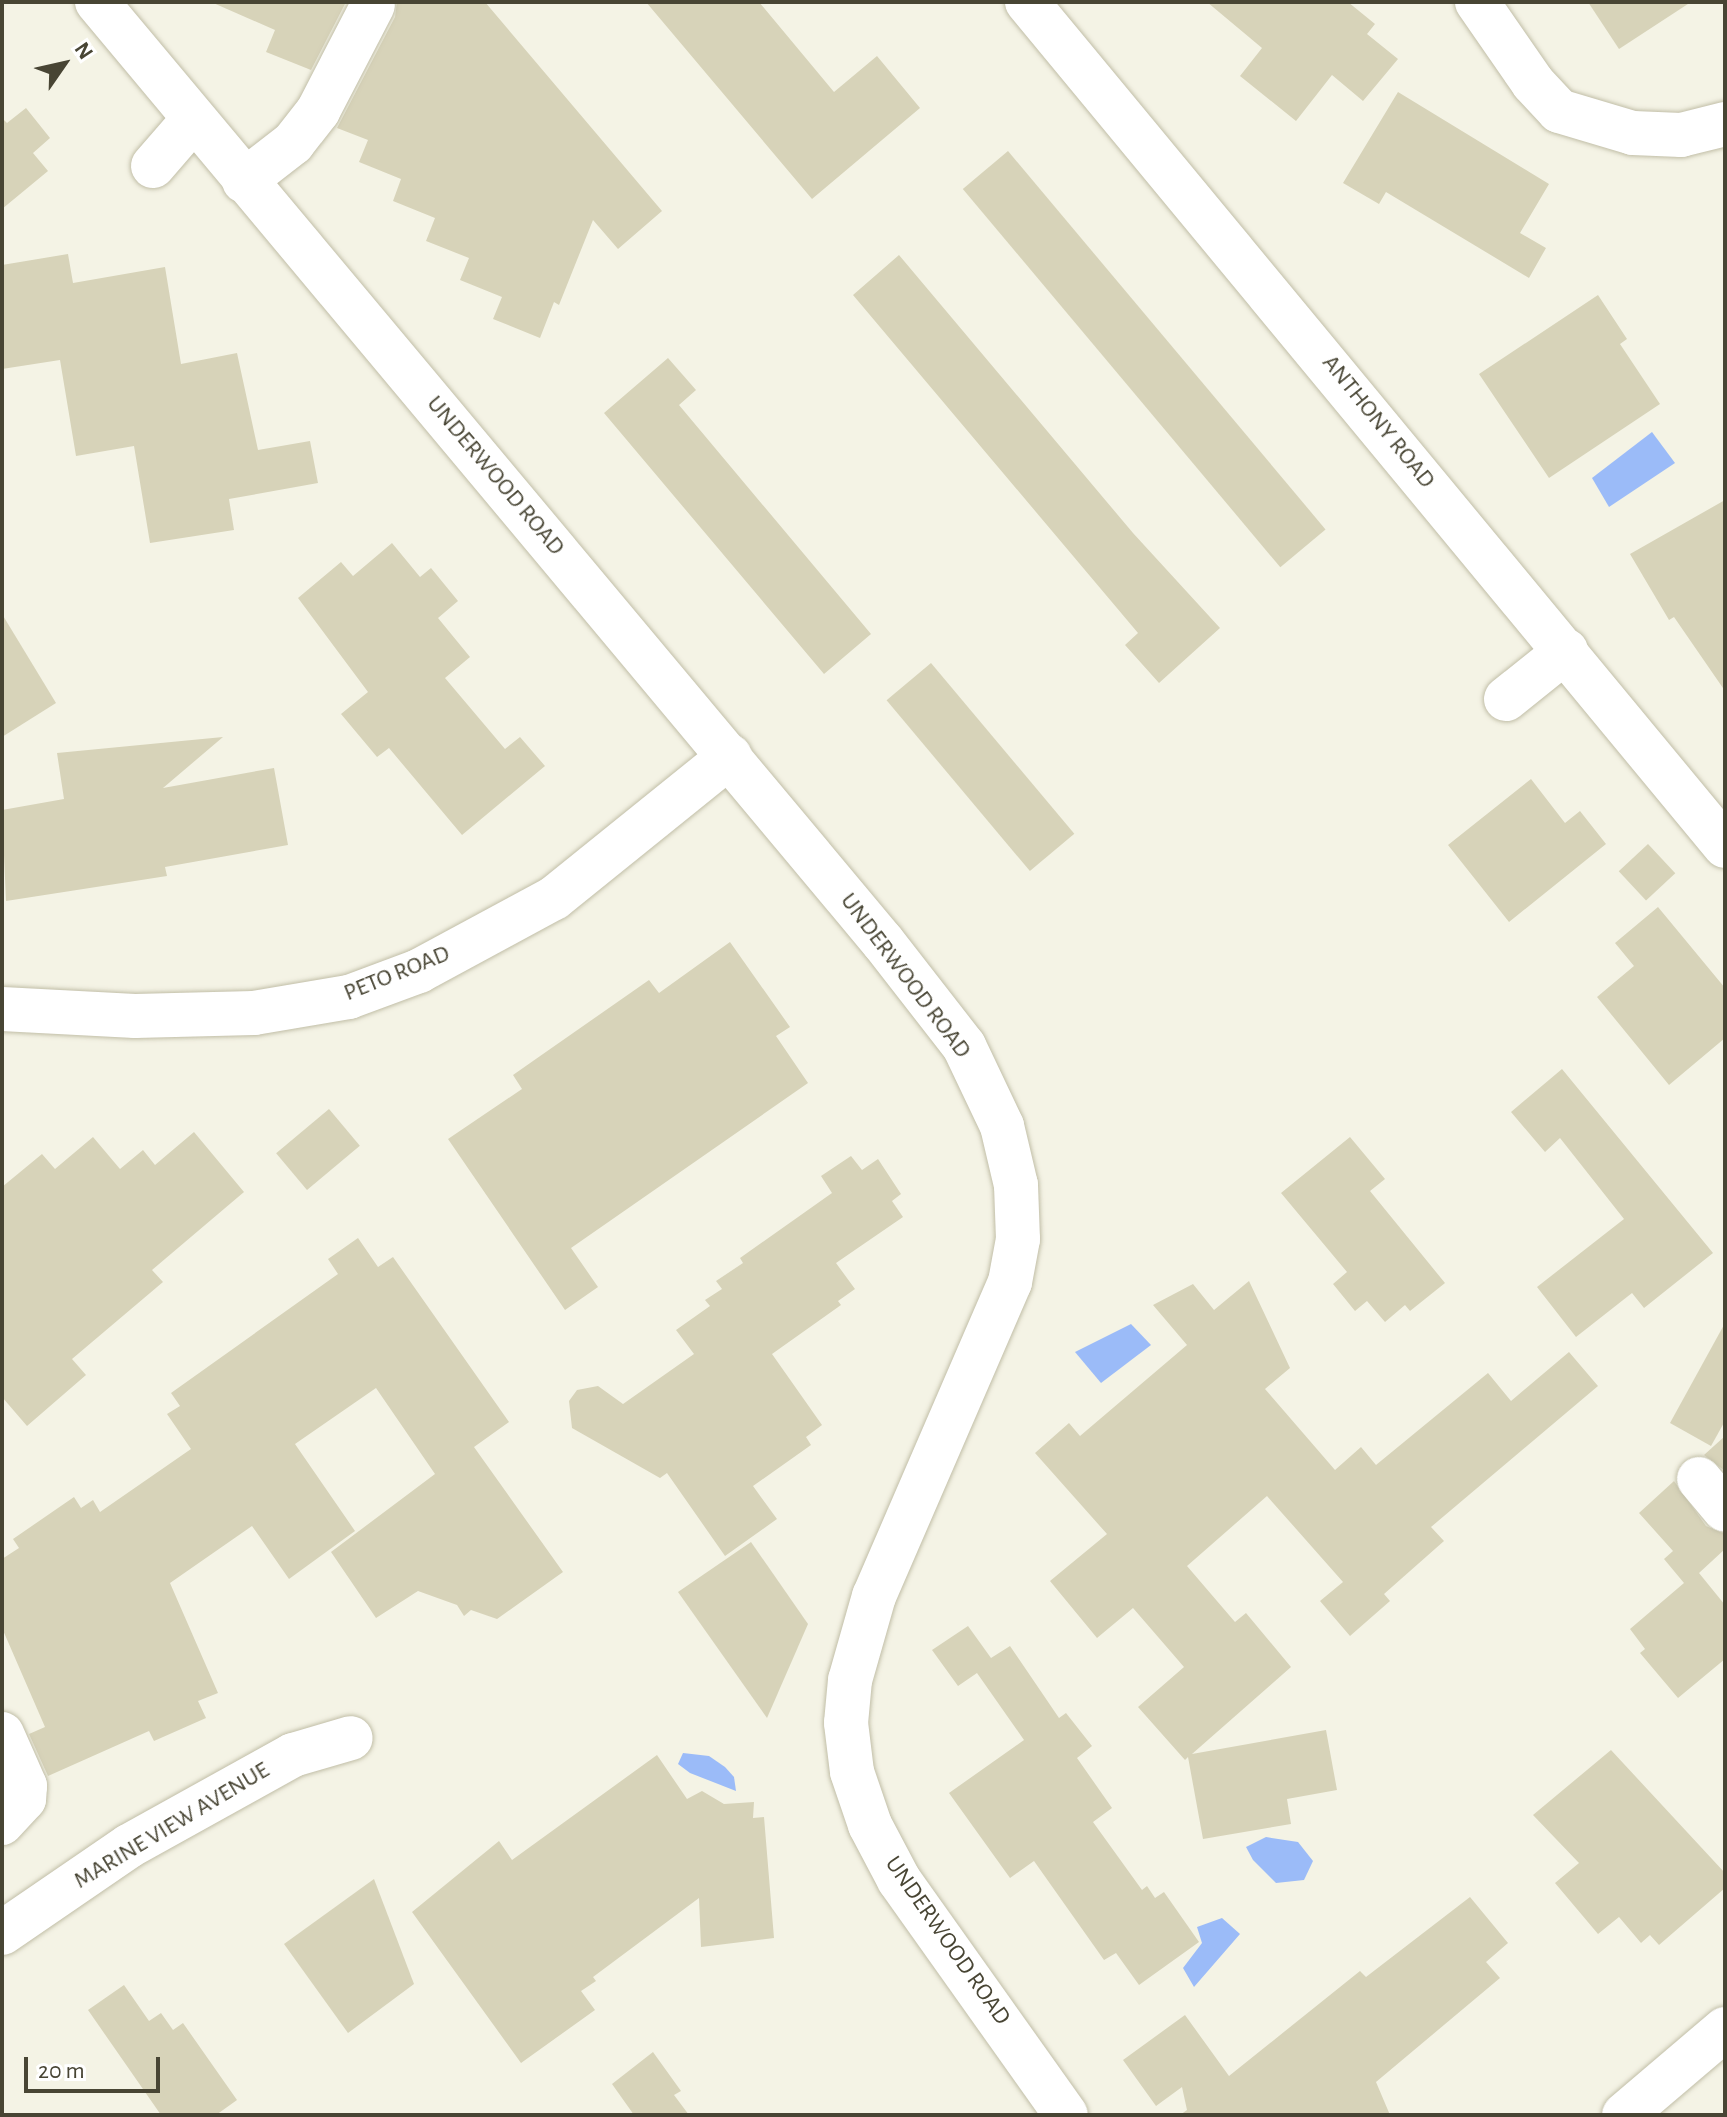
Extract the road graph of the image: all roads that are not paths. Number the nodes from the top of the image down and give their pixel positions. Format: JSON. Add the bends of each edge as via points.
{"nodes":[{"id":1,"x":97,"y":2,"type":"edge"},
{"id":2,"x":1027,"y":2,"type":"edge"},
{"id":3,"x":1477,"y":2,"type":"edge"},
{"id":4,"x":373,"y":5,"type":"dead end"},
{"id":5,"x":192,"y":121,"type":"junction"},
{"id":6,"x":1725,"y":124,"type":"edge"},
{"id":7,"x":153,"y":166,"type":"dead end"},
{"id":8,"x":244,"y":181,"type":"junction"},
{"id":9,"x":1566,"y":651,"type":"junction"},
{"id":10,"x":1506,"y":699,"type":"dead end"},
{"id":11,"x":730,"y":756,"type":"junction"},
{"id":12,"x":1725,"y":846,"type":"edge"},
{"id":13,"x":2,"y":1009,"type":"edge"},
{"id":14,"x":2,"y":1734,"type":"edge"},
{"id":15,"x":351,"y":1738,"type":"dead end"},
{"id":16,"x":2,"y":1823,"type":"edge"},
{"id":17,"x":2,"y":1933,"type":"edge"},
{"id":18,"x":1725,"y":2029,"type":"edge"},
{"id":19,"x":1066,"y":2115,"type":"edge"},
{"id":20,"x":1624,"y":2115,"type":"edge"}],
"edges":[{"from":1,"to":5,"type":"street","name":"UNDERWOOD ROAD"},
{"from":2,"to":9,"type":"street","name":"ANTHONY ROAD"},
{"from":3,"to":6,"type":"street","via":[[1559,111],[1633,133],[1681,135]]},
{"from":4,"to":8,"type":"street","via":[[318,111],[293,143]]},
{"from":5,"to":7,"type":"street"},
{"from":5,"to":8,"type":"street","name":"UNDERWOOD ROAD"},
{"from":8,"to":11,"type":"street","name":"UNDERWOOD ROAD"},
{"from":9,"to":10,"type":"street"},
{"from":9,"to":12,"type":"street","name":"ANTHONY ROAD"},
{"from":11,"to":13,"type":"street","name":"PETO ROAD","via":[[554,898],[419,971],[349,997],[254,1013],[135,1016]]},
{"from":11,"to":19,"type":"street","name":"UNDERWOOD ROAD","via":[[964,1046],[1002,1126],[1016,1185],[1018,1239],[1010,1282],[874,1596],[850,1680],[846,1723],[857,1785],[899,1880]]},
{"from":14,"to":16,"type":"street","via":[[25,1786],[24,1799]]},
{"from":15,"to":17,"type":"street","name":"MARINE VIEW AVENUE","via":[[293,1755],[157,1830]]},
{"from":18,"to":20,"type":"street"}]}
